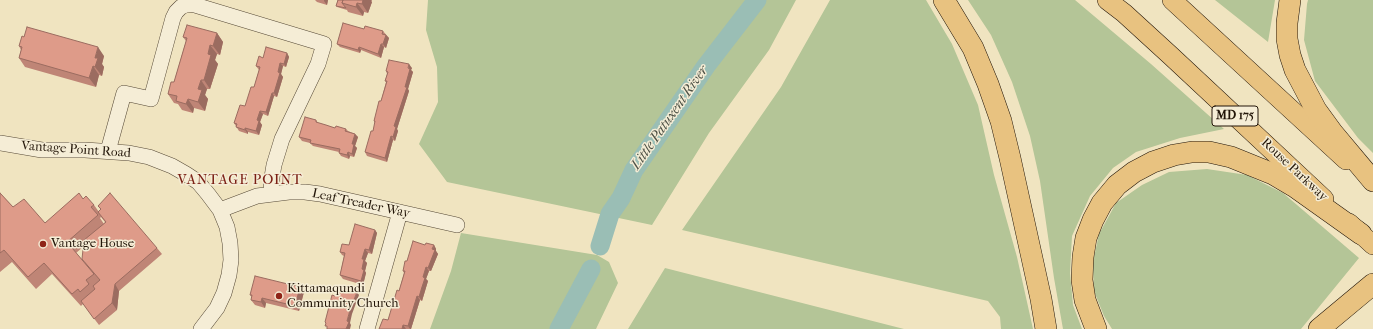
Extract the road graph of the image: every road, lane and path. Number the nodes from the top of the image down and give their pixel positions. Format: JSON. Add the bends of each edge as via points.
{"nodes":[{"id":1,"x":944,"y":0,"type":"edge"},
{"id":2,"x":1107,"y":0,"type":"edge"},
{"id":3,"x":1172,"y":0,"type":"edge"},
{"id":4,"x":1290,"y":0,"type":"edge"},
{"id":5,"x":0,"y":143,"type":"edge"},
{"id":6,"x":108,"y":151,"type":"junction"},
{"id":7,"x":1373,"y":181,"type":"edge"},
{"id":8,"x":1373,"y":185,"type":"edge"},
{"id":9,"x":272,"y":193,"type":"junction"},
{"id":10,"x":220,"y":210,"type":"junction"},
{"id":11,"x":400,"y":212,"type":"junction"},
{"id":12,"x":457,"y":225,"type":"dead end"},
{"id":13,"x":1367,"y":240,"type":"edge"},
{"id":14,"x":1373,"y":284,"type":"edge"},
{"id":15,"x":201,"y":329,"type":"edge"},
{"id":16,"x":367,"y":329,"type":"edge"},
{"id":17,"x":1046,"y":329,"type":"edge"},
{"id":18,"x":1096,"y":329,"type":"edge"},
{"id":19,"x":1319,"y":329,"type":"edge"},
{"id":20,"x":1335,"y":329,"type":"edge"}],
"edges":[{"from":1,"to":17,"type":"highway","via":[[973,48],[1001,121]]},
{"from":2,"to":13,"type":"main road","name":"Rouse Parkway","number":"MD 175","via":[[1171,56]]},
{"from":3,"to":8,"type":"main road"},
{"from":4,"to":7,"type":"highway","via":[[1287,39],[1295,70],[1316,110]]},
{"from":5,"to":6,"type":"street","name":"Vantage Point Road","via":[[42,150]]},
{"from":6,"to":9,"type":"street","via":[[124,93],[151,99],[173,18],[181,7],[195,5],[324,44],[318,64],[282,139],[274,165]]},
{"from":6,"to":10,"type":"street","name":"Vantage Point Road","via":[[149,157],[172,166],[198,182]]},
{"from":9,"to":10,"type":"street","name":"Leaf Treader Way"},
{"from":9,"to":11,"type":"street","name":"Leaf Treader Way","via":[[320,194]]},
{"from":10,"to":15,"type":"street","name":"Vantage Point Road","via":[[227,226],[230,244],[229,275],[224,293]]},
{"from":11,"to":12,"type":"street","name":"Leaf Treader Way"},
{"from":11,"to":16,"type":"street"},
{"from":13,"to":18,"type":"highway","via":[[1295,187],[1251,164],[1209,152],[1174,155],[1134,172],[1117,185],[1102,203],[1093,220],[1086,238],[1082,280],[1085,300]]},
{"from":14,"to":19,"type":"highway"},
{"from":14,"to":20,"type":"highway"}]}
